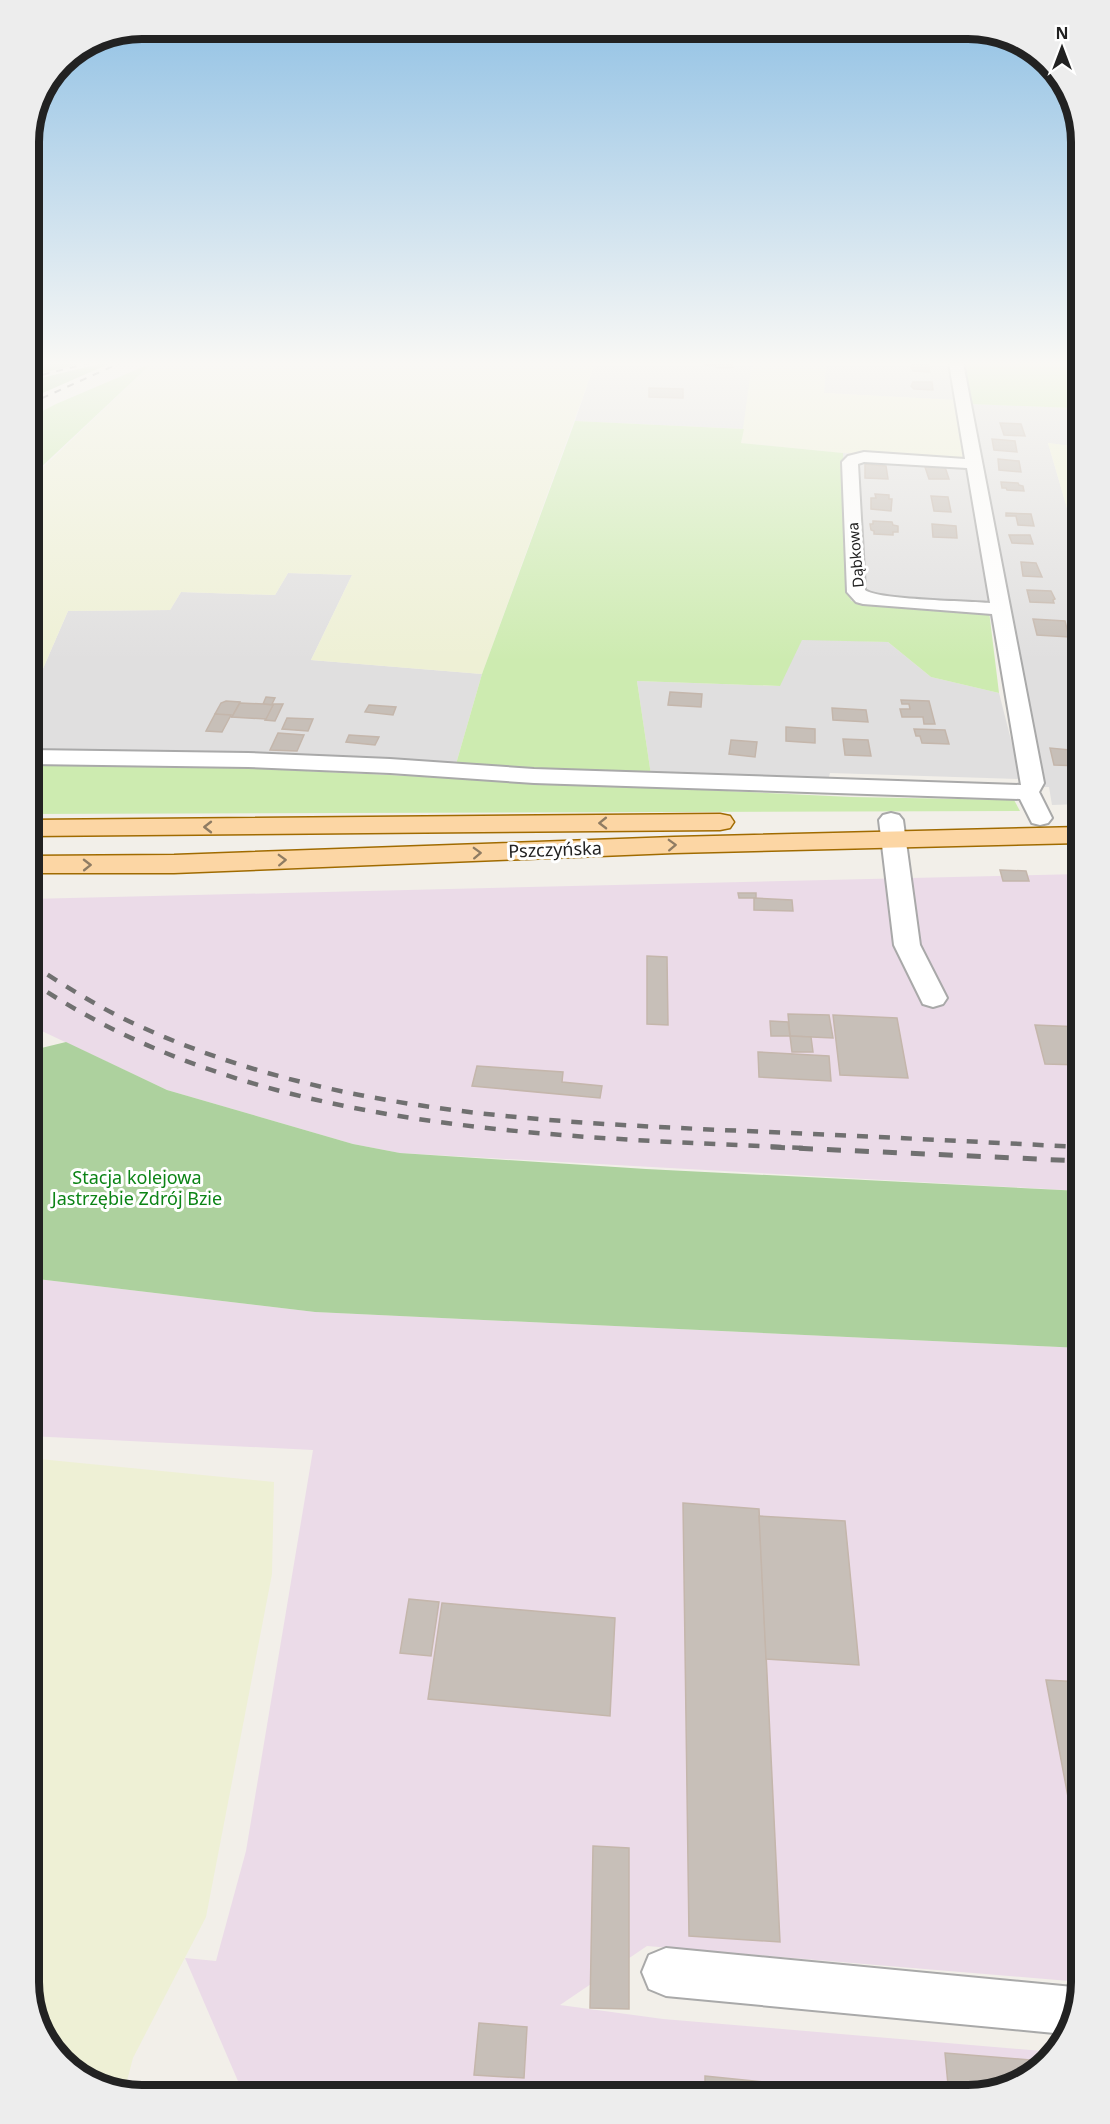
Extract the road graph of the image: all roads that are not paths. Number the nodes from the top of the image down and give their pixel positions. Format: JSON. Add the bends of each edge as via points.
{"nodes":[{"id":1,"x":850,"y":462,"type":"edge"},
{"id":2,"x":940,"y":462,"type":"edge"},
{"id":3,"x":975,"y":464,"type":"joint"},
{"id":4,"x":1001,"y":609,"type":"junction"},
{"id":5,"x":39,"y":757,"type":"edge"},
{"id":6,"x":1028,"y":792,"type":"junction"},
{"id":7,"x":1040,"y":818,"type":"junction"},
{"id":8,"x":1071,"y":818,"type":"edge"},
{"id":9,"x":39,"y":828,"type":"edge"},
{"id":10,"x":892,"y":830,"type":"junction"},
{"id":11,"x":1071,"y":835,"type":"edge"},
{"id":12,"x":39,"y":865,"type":"edge"},
{"id":13,"x":933,"y":998,"type":"dead end"},
{"id":14,"x":666,"y":1972,"type":"dead end"},
{"id":15,"x":1067,"y":2010,"type":"edge"}],
"edges":[{"from":1,"to":4,"type":"street","name":"Dąbkowa","via":[[856,592],[863,598],[887,601]]},
{"from":2,"to":3,"type":"street","name":"Dąbkowa"},
{"from":3,"to":4,"type":"street"},
{"from":4,"to":6,"type":"street","via":[[1033,783]]},
{"from":5,"to":6,"type":"street","via":[[248,760],[534,776]]},
{"from":6,"to":7,"type":"street"},
{"from":7,"to":8,"type":"main road","name":"Pszczyńska"},
{"from":7,"to":10,"type":"main road","name":"Pszczyńska"},
{"from":10,"to":9,"type":"main road","name":"Pszczyńska","one_way":true},
{"from":10,"to":11,"type":"main road","name":"Pszczyńska"},
{"from":12,"to":10,"type":"main road","name":"Pszczyńska","one_way":true,"via":[[186,863]]},
{"from":10,"to":13,"type":"street","via":[[907,945]]},
{"from":14,"to":15,"type":"street"}]}
